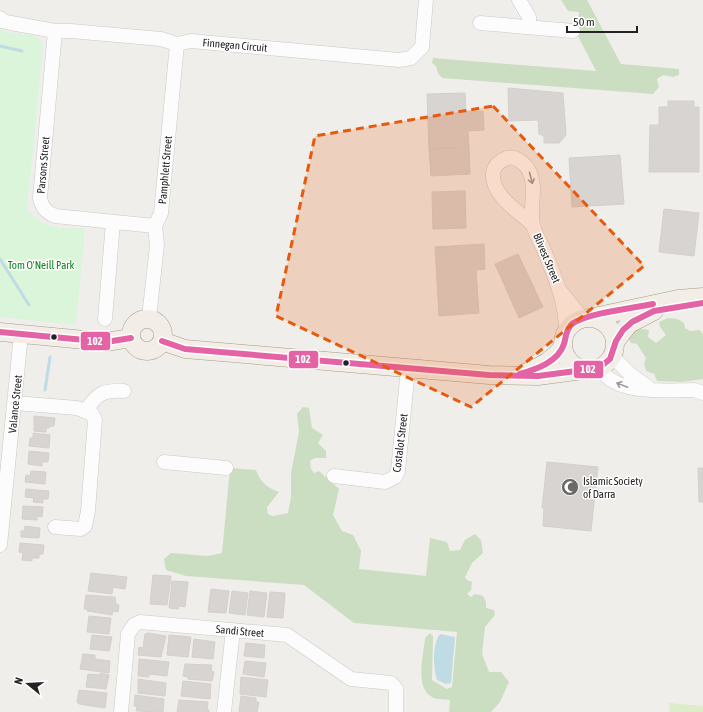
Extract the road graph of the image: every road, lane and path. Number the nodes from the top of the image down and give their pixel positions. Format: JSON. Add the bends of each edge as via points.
{"nodes":[{"id":1,"x":426,"y":0,"type":"edge"},
{"id":2,"x":519,"y":0,"type":"edge"},
{"id":3,"x":0,"y":18,"type":"edge"},
{"id":4,"x":480,"y":23,"type":"dead end"},
{"id":5,"x":529,"y":27,"type":"junction"},
{"id":6,"x":55,"y":31,"type":"junction"},
{"id":7,"x":573,"y":31,"type":"dead end"},
{"id":8,"x":177,"y":44,"type":"junction"},
{"id":9,"x":113,"y":222,"type":"junction"},
{"id":10,"x":532,"y":224,"type":"dead end"},
{"id":11,"x":155,"y":226,"type":"junction"},
{"id":12,"x":561,"y":292,"type":"junction"},
{"id":13,"x":703,"y":297,"type":"edge"},
{"id":14,"x":703,"y":303,"type":"edge"},
{"id":15,"x":150,"y":318,"type":"junction"},
{"id":16,"x":586,"y":318,"type":"junction"},
{"id":17,"x":105,"y":319,"type":"dead end"},
{"id":18,"x":0,"y":332,"type":"edge"},
{"id":19,"x":21,"y":334,"type":"junction"},
{"id":20,"x":131,"y":338,"type":"junction"},
{"id":21,"x":565,"y":339,"type":"junction"},
{"id":22,"x":162,"y":341,"type":"junction"},
{"id":23,"x":614,"y":349,"type":"junction"},
{"id":24,"x":408,"y":369,"type":"junction"},
{"id":25,"x":591,"y":369,"type":"junction"},
{"id":26,"x":517,"y":375,"type":"junction"},
{"id":27,"x":650,"y":389,"type":"junction"},
{"id":28,"x":700,"y":390,"type":"edge"},
{"id":29,"x":124,"y":391,"type":"dead end"},
{"id":30,"x":15,"y":403,"type":"junction"},
{"id":31,"x":86,"y":410,"type":"junction"},
{"id":32,"x":164,"y":462,"type":"dead end"},
{"id":33,"x":4,"y":463,"type":"edge"},
{"id":34,"x":226,"y":468,"type":"dead end"},
{"id":35,"x":334,"y":476,"type":"dead end"},
{"id":36,"x":56,"y":527,"type":"dead end"},
{"id":37,"x":0,"y":545,"type":"edge"},
{"id":38,"x":233,"y":630,"type":"junction"},
{"id":39,"x":121,"y":712,"type":"edge"},
{"id":40,"x":224,"y":712,"type":"edge"},
{"id":41,"x":396,"y":712,"type":"edge"}],
"edges":[{"from":1,"to":8,"type":"street","name":"Finnegan Circuit","via":[[422,47],[411,58],[400,60],[190,41]]},
{"from":2,"to":5,"type":"street","via":[[529,17]]},
{"from":3,"to":6,"type":"street","name":"Finnegan Circuit","via":[[11,23]]},
{"from":4,"to":5,"type":"street"},
{"from":5,"to":7,"type":"street"},
{"from":6,"to":8,"type":"street","name":"Finnegan Circuit","via":[[161,39]]},
{"from":6,"to":9,"type":"street","name":"Parsons Street","via":[[40,198],[42,206],[47,213],[55,216]]},
{"from":8,"to":11,"type":"street","name":"Pamphlett Street","via":[[161,213]]},
{"from":9,"to":11,"type":"street","name":"Parsons Street"},
{"from":9,"to":17,"type":"street"},
{"from":10,"to":12,"type":"street","name":"Blivest Street"},
{"from":11,"to":15,"type":"street","name":"Pamphlett Street","via":[[157,245]]},
{"from":12,"to":16,"type":"street","name":"Blivest Street"},
{"from":12,"to":21,"type":"street","name":"Blivest Street","via":[[566,317]]},
{"from":13,"to":16,"type":"main road","via":[[678,299]]},
{"from":14,"to":23,"type":"main road","via":[[679,305],[642,316],[629,324]]},
{"from":15,"to":20,"type":"main road","via":[[135,323]]},
{"from":15,"to":22,"type":"main road","via":[[162,327]]},
{"from":16,"to":21,"type":"main road","via":[[571,326]]},
{"from":16,"to":23,"type":"main road","via":[[595,319],[606,325],[614,335]]},
{"from":18,"to":19,"type":"main road"},
{"from":19,"to":20,"type":"main road","via":[[106,342]]},
{"from":19,"to":30,"type":"street","name":"Valance Street"},
{"from":20,"to":22,"type":"main road","via":[[138,348],[145,351],[157,348]]},
{"from":21,"to":25,"type":"main road","via":[[569,361]]},
{"from":21,"to":26,"type":"main road","via":[[554,358],[539,368]]},
{"from":22,"to":24,"type":"main road","via":[[185,349]]},
{"from":23,"to":25,"type":"main road","via":[[607,363]]},
{"from":23,"to":27,"type":"street","via":[[630,374]]},
{"from":24,"to":26,"type":"main road"},
{"from":24,"to":35,"type":"street","name":"Costalot Street","via":[[398,471],[395,477],[385,482]]},
{"from":25,"to":26,"type":"main road","via":[[538,376]]},
{"from":27,"to":25,"type":"street","one_way":true,"via":[[628,387]]},
{"from":27,"to":28,"type":"street"},
{"from":29,"to":31,"type":"street","via":[[103,392]]},
{"from":30,"to":31,"type":"street"},
{"from":30,"to":33,"type":"street","name":"Valance Street"},
{"from":31,"to":36,"type":"street","via":[[95,420],[85,526],[80,529]]},
{"from":32,"to":34,"type":"street"},
{"from":33,"to":37,"type":"street","name":"Valance Street"},
{"from":38,"to":39,"type":"street","name":"Sandi Street","via":[[140,622],[134,625],[128,634]]},
{"from":38,"to":40,"type":"street"},
{"from":38,"to":41,"type":"street","name":"Sandi Street","via":[[287,635],[351,679],[391,684],[396,689]]}]}
